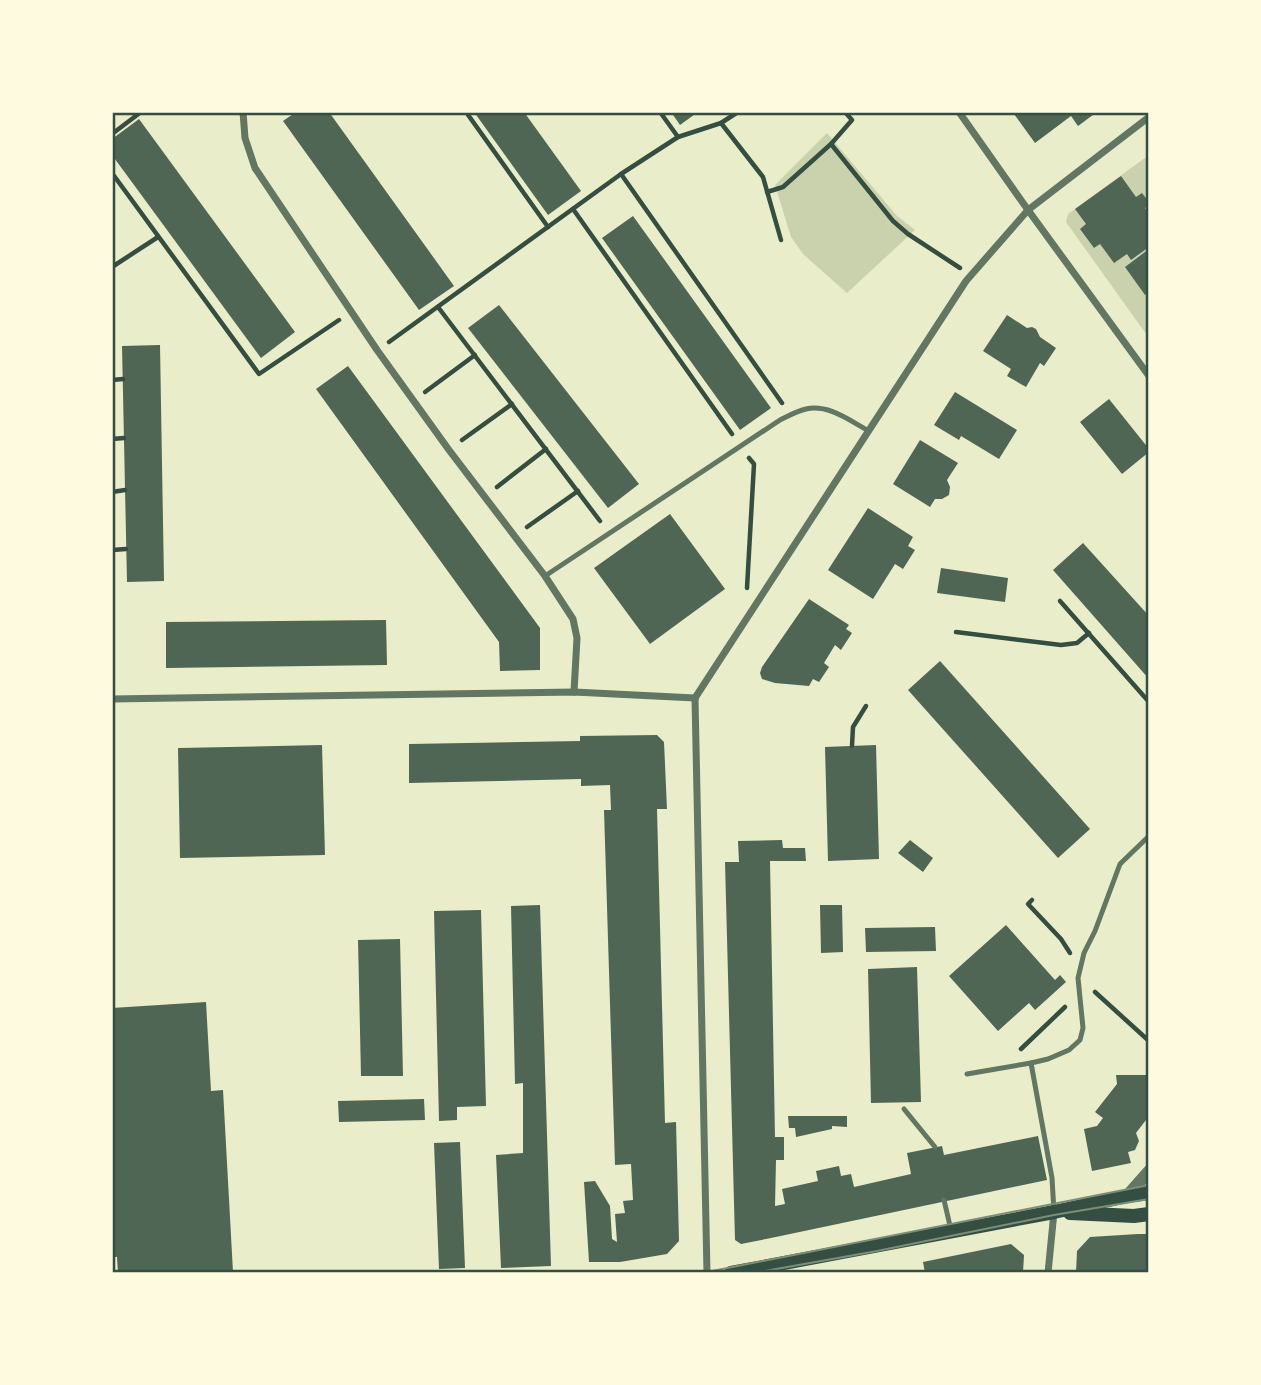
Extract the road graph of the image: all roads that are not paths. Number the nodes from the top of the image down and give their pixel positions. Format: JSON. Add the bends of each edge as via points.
{"nodes":[{"id":1,"x":243,"y":112,"type":"edge"},
{"id":2,"x":960,"y":112,"type":"edge"},
{"id":3,"x":1149,"y":117,"type":"edge"},
{"id":4,"x":1028,"y":210,"type":"junction"},
{"id":5,"x":1149,"y":376,"type":"edge"},
{"id":6,"x":869,"y":431,"type":"junction"},
{"id":7,"x":545,"y":576,"type":"junction"},
{"id":8,"x":574,"y":692,"type":"junction"},
{"id":9,"x":695,"y":698,"type":"junction"},
{"id":10,"x":112,"y":699,"type":"edge"},
{"id":11,"x":1149,"y":836,"type":"edge"},
{"id":12,"x":1031,"y":1063,"type":"junction"},
{"id":13,"x":967,"y":1074,"type":"dead end"},
{"id":14,"x":904,"y":1110,"type":"dead end"},
{"id":15,"x":935,"y":1147,"type":"dead end"},
{"id":16,"x":1149,"y":1171,"type":"edge"},
{"id":17,"x":1149,"y":1193,"type":"edge"},
{"id":18,"x":1127,"y":1196,"type":"junction"},
{"id":19,"x":944,"y":1200,"type":"dead end"},
{"id":20,"x":1054,"y":1212,"type":"junction"},
{"id":21,"x":1149,"y":1214,"type":"edge"},
{"id":22,"x":951,"y":1230,"type":"junction"},
{"id":23,"x":707,"y":1273,"type":"edge"},
{"id":24,"x":731,"y":1273,"type":"edge"},
{"id":25,"x":1048,"y":1273,"type":"edge"}],
"edges":[{"from":1,"to":7,"type":"street","via":[[245,138],[256,168],[377,350]]},
{"from":2,"to":4,"type":"street"},
{"from":3,"to":4,"type":"street"},
{"from":4,"to":5,"type":"street"},
{"from":4,"to":6,"type":"street","via":[[971,275]]},
{"from":6,"to":7,"type":"lane","via":[[835,412],[820,407],[804,409],[740,445]]},
{"from":6,"to":9,"type":"street"},
{"from":7,"to":8,"type":"street","via":[[573,619],[577,638]]},
{"from":8,"to":9,"type":"street"},
{"from":8,"to":10,"type":"street"},
{"from":9,"to":23,"type":"street"},
{"from":11,"to":12,"type":"lane","via":[[1120,864],[1084,953],[1078,978],[1080,1040],[1069,1050]]},
{"from":12,"to":13,"type":"lane"},
{"from":12,"to":20,"type":"lane"},
{"from":14,"to":15,"type":"lane"},
{"from":16,"to":18,"type":"street"},
{"from":17,"to":18,"type":"main road"},
{"from":18,"to":20,"type":"main road"},
{"from":19,"to":22,"type":"lane"},
{"from":20,"to":21,"type":"main road"},
{"from":20,"to":22,"type":"main road"},
{"from":20,"to":25,"type":"street"},
{"from":22,"to":24,"type":"main road"}]}
